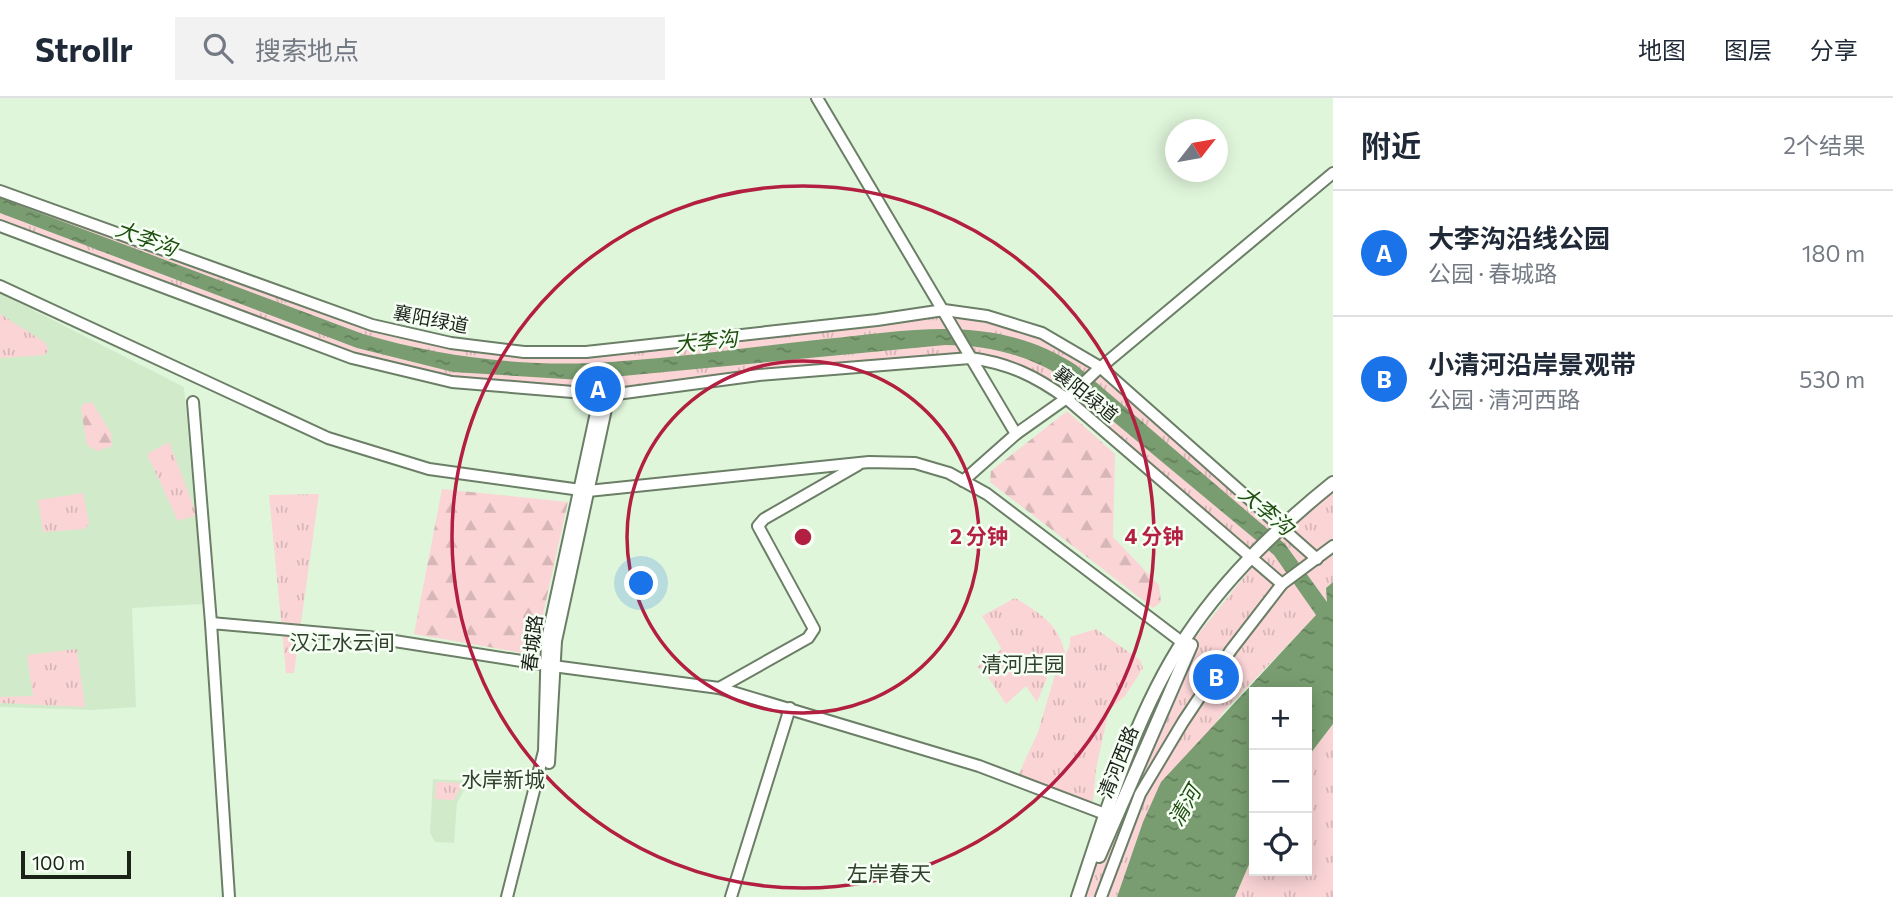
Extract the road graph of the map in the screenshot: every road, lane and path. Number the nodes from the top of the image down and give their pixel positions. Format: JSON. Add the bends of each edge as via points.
{"nodes":[{"id":1,"x":817,"y":98,"type":"edge"},
{"id":2,"x":1333,"y":173,"type":"edge"},
{"id":3,"x":0,"y":191,"type":"edge"},
{"id":4,"x":0,"y":226,"type":"edge"},
{"id":5,"x":0,"y":286,"type":"edge"},
{"id":6,"x":944,"y":310,"type":"junction"},
{"id":7,"x":970,"y":358,"type":"junction"},
{"id":8,"x":1100,"y":368,"type":"junction"},
{"id":9,"x":605,"y":394,"type":"junction"},
{"id":10,"x":1069,"y":397,"type":"junction"},
{"id":11,"x":192,"y":402,"type":"dead end"},
{"id":12,"x":1016,"y":434,"type":"junction"},
{"id":13,"x":863,"y":462,"type":"junction"},
{"id":14,"x":963,"y":481,"type":"junction"},
{"id":15,"x":1333,"y":483,"type":"edge"},
{"id":16,"x":584,"y":490,"type":"junction"},
{"id":17,"x":1333,"y":491,"type":"edge"},
{"id":18,"x":1281,"y":531,"type":"junction"},
{"id":19,"x":1333,"y":546,"type":"edge"},
{"id":20,"x":1256,"y":558,"type":"junction"},
{"id":21,"x":1315,"y":560,"type":"junction"},
{"id":22,"x":1285,"y":582,"type":"junction"},
{"id":23,"x":211,"y":624,"type":"junction"},
{"id":24,"x":1188,"y":644,"type":"junction"},
{"id":25,"x":549,"y":666,"type":"junction"},
{"id":26,"x":719,"y":688,"type":"junction"},
{"id":27,"x":790,"y":708,"type":"junction"},
{"id":28,"x":1150,"y":736,"type":"junction"},
{"id":29,"x":1149,"y":780,"type":"junction"},
{"id":30,"x":1105,"y":814,"type":"junction"},
{"id":31,"x":229,"y":897,"type":"edge"},
{"id":32,"x":507,"y":897,"type":"edge"},
{"id":33,"x":513,"y":897,"type":"edge"},
{"id":34,"x":731,"y":897,"type":"edge"},
{"id":35,"x":1079,"y":897,"type":"edge"},
{"id":36,"x":1101,"y":897,"type":"edge"}],
"edges":[{"from":1,"to":6,"type":"street"},
{"from":2,"to":8,"type":"street"},
{"from":3,"to":6,"type":"street","name":"襄阳绿道","via":[[372,325],[451,343],[524,352],[586,352]]},
{"from":4,"to":9,"type":"street","name":"襄阳绿道","via":[[352,358],[452,382]]},
{"from":5,"to":16,"type":"street","via":[[328,438],[429,469]]},
{"from":6,"to":7,"type":"street"},
{"from":6,"to":8,"type":"street","name":"襄阳绿道","via":[[1042,333]]},
{"from":7,"to":9,"type":"street","name":"襄阳绿道","via":[[759,375]]},
{"from":7,"to":10,"type":"street","name":"襄阳绿道","via":[[997,361],[1036,376]]},
{"from":7,"to":12,"type":"street"},
{"from":8,"to":10,"type":"street"},
{"from":8,"to":18,"type":"street","name":"襄阳绿道"},
{"from":9,"to":16,"type":"street","name":"春城路"},
{"from":10,"to":12,"type":"street"},
{"from":10,"to":20,"type":"street","name":"襄阳绿道"},
{"from":11,"to":23,"type":"street"},
{"from":12,"to":14,"type":"street"},
{"from":13,"to":14,"type":"street","via":[[915,463]]},
{"from":13,"to":16,"type":"street"},
{"from":13,"to":26,"type":"street","via":[[764,519],[758,527],[814,629],[808,638]]},
{"from":14,"to":24,"type":"street"},
{"from":15,"to":18,"type":"main road"},
{"from":16,"to":25,"type":"street","name":"春城路"},
{"from":17,"to":18,"type":"main road"},
{"from":18,"to":20,"type":"main road"},
{"from":18,"to":21,"type":"street","name":"襄阳绿道"},
{"from":19,"to":21,"type":"street"},
{"from":20,"to":22,"type":"street","name":"襄阳绿道"},
{"from":20,"to":24,"type":"main road"},
{"from":21,"to":22,"type":"street"},
{"from":22,"to":29,"type":"street","via":[[1224,660]]},
{"from":23,"to":25,"type":"street","via":[[369,637]]},
{"from":23,"to":31,"type":"street"},
{"from":24,"to":28,"type":"main road","name":"清河西路"},
{"from":24,"to":30,"type":"main road","via":[[1152,699]]},
{"from":25,"to":26,"type":"street"},
{"from":25,"to":32,"type":"street","name":"春城路","via":[[544,751]]},
{"from":25,"to":33,"type":"street","name":"春城路","via":[[552,751]]},
{"from":26,"to":27,"type":"street"},
{"from":27,"to":30,"type":"street","via":[[979,766]]},
{"from":27,"to":34,"type":"street"},
{"from":28,"to":29,"type":"street"},
{"from":28,"to":35,"type":"main road","name":"清河西路"},
{"from":29,"to":36,"type":"street"},
{"from":30,"to":35,"type":"main road"}]}
